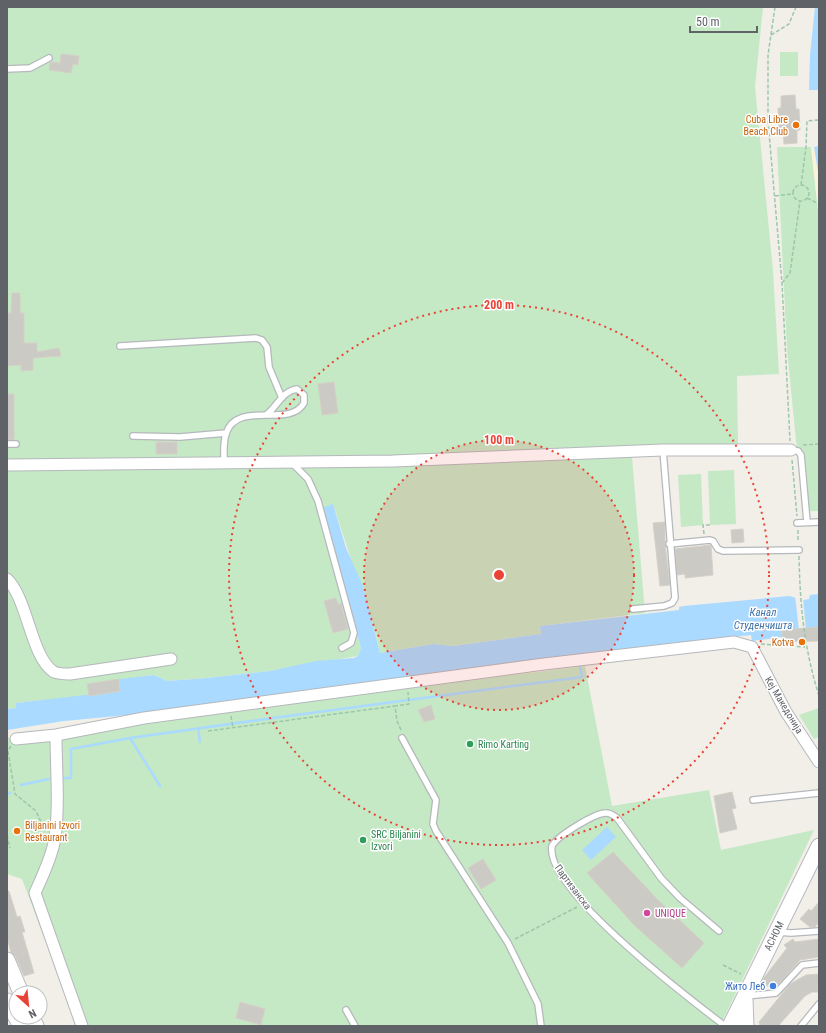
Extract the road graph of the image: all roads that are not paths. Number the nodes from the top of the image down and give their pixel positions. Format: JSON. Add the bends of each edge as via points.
{"nodes":[{"id":1,"x":49,"y":58,"type":"dead end"},
{"id":2,"x":7,"y":69,"type":"edge"},
{"id":3,"x":120,"y":346,"type":"dead end"},
{"id":4,"x":282,"y":398,"type":"junction"},
{"id":5,"x":266,"y":415,"type":"junction"},
{"id":6,"x":226,"y":433,"type":"junction"},
{"id":7,"x":132,"y":436,"type":"dead end"},
{"id":8,"x":7,"y":444,"type":"edge"},
{"id":9,"x":16,"y":444,"type":"dead end"},
{"id":10,"x":791,"y":448,"type":"joint"},
{"id":11,"x":663,"y":450,"type":"junction"},
{"id":12,"x":224,"y":462,"type":"junction"},
{"id":13,"x":290,"y":462,"type":"junction"},
{"id":14,"x":7,"y":465,"type":"edge"},
{"id":15,"x":806,"y":522,"type":"junction"},
{"id":16,"x":819,"y":522,"type":"edge"},
{"id":17,"x":797,"y":523,"type":"road end"},
{"id":18,"x":669,"y":544,"type":"junction"},
{"id":19,"x":799,"y":550,"type":"road end"},
{"id":20,"x":7,"y":579,"type":"edge"},
{"id":21,"x":633,"y":609,"type":"dead end"},
{"id":22,"x":342,"y":648,"type":"dead end"},
{"id":23,"x":171,"y":659,"type":"dead end"},
{"id":24,"x":56,"y":735,"type":"junction"},
{"id":25,"x":402,"y":738,"type":"road end"},
{"id":26,"x":16,"y":739,"type":"road end"},
{"id":27,"x":819,"y":762,"type":"edge"},
{"id":28,"x":819,"y":793,"type":"edge"},
{"id":29,"x":753,"y":800,"type":"dead end"},
{"id":30,"x":819,"y":846,"type":"edge"},
{"id":31,"x":719,"y":931,"type":"dead end"},
{"id":32,"x":819,"y":931,"type":"edge"},
{"id":33,"x":776,"y":932,"type":"junction"},
{"id":34,"x":7,"y":960,"type":"edge"},
{"id":35,"x":819,"y":963,"type":"edge"},
{"id":36,"x":18,"y":985,"type":"edge"},
{"id":37,"x":745,"y":996,"type":"junction"},
{"id":38,"x":7,"y":1001,"type":"edge"},
{"id":39,"x":819,"y":1004,"type":"edge"},
{"id":40,"x":346,"y":1010,"type":"dead end"},
{"id":41,"x":21,"y":1026,"type":"edge"},
{"id":42,"x":82,"y":1026,"type":"edge"},
{"id":43,"x":355,"y":1026,"type":"edge"},
{"id":44,"x":541,"y":1026,"type":"edge"},
{"id":45,"x":725,"y":1026,"type":"edge"},
{"id":46,"x":730,"y":1026,"type":"edge"},
{"id":47,"x":746,"y":1026,"type":"edge"},
{"id":48,"x":800,"y":1026,"type":"edge"}],
"edges":[{"from":1,"to":2,"type":"lane","via":[[30,68]]},
{"from":3,"to":4,"type":"lane","via":[[256,338],[268,347],[269,367]]},
{"from":4,"to":5,"type":"lane"},
{"from":4,"to":5,"type":"lane","via":[[287,392],[297,389],[305,399],[298,410]]},
{"from":5,"to":6,"type":"lane","via":[[241,417],[233,421]]},
{"from":6,"to":7,"type":"lane","via":[[180,437]]},
{"from":6,"to":12,"type":"lane"},
{"from":8,"to":9,"type":"lane"},
{"from":10,"to":11,"type":"street"},
{"from":10,"to":15,"type":"lane","via":[[798,451],[801,456]]},
{"from":11,"to":13,"type":"street","via":[[393,461]]},
{"from":11,"to":18,"type":"lane"},
{"from":12,"to":13,"type":"street"},
{"from":12,"to":14,"type":"street"},
{"from":13,"to":22,"type":"lane","via":[[304,472],[318,501],[354,633],[351,643]]},
{"from":15,"to":16,"type":"lane"},
{"from":15,"to":17,"type":"lane"},
{"from":18,"to":19,"type":"lane","via":[[704,540],[713,541],[718,549],[723,551]]},
{"from":18,"to":21,"type":"lane","via":[[674,601],[664,606]]},
{"from":20,"to":23,"type":"street","via":[[16,592],[44,660],[54,672],[70,674]]},
{"from":24,"to":26,"type":"street"},
{"from":24,"to":27,"type":"street","name":"Кеј Македонија","via":[[144,718],[552,663],[734,642],[748,645],[786,712]]},
{"from":24,"to":42,"type":"street","via":[[54,844],[35,893]]},
{"from":25,"to":44,"type":"lane","via":[[436,800],[433,824],[436,831],[508,943],[538,1004]]},
{"from":28,"to":29,"type":"lane"},
{"from":30,"to":33,"type":"street","name":"АСНОМ"},
{"from":31,"to":45,"type":"lane","name":"Партизанска","via":[[661,878],[617,818],[610,813],[594,817],[558,838],[552,846],[554,862],[583,904],[669,982]]},
{"from":32,"to":33,"type":"lane"},
{"from":33,"to":37,"type":"street","name":"АСНОМ"},
{"from":34,"to":36,"type":"street"},
{"from":35,"to":37,"type":"lane","via":[[802,965],[776,993]]},
{"from":37,"to":46,"type":"street","name":"АСНОМ"},
{"from":37,"to":47,"type":"street"},
{"from":38,"to":41,"type":"street"},
{"from":39,"to":48,"type":"lane"},
{"from":40,"to":43,"type":"lane"}]}
